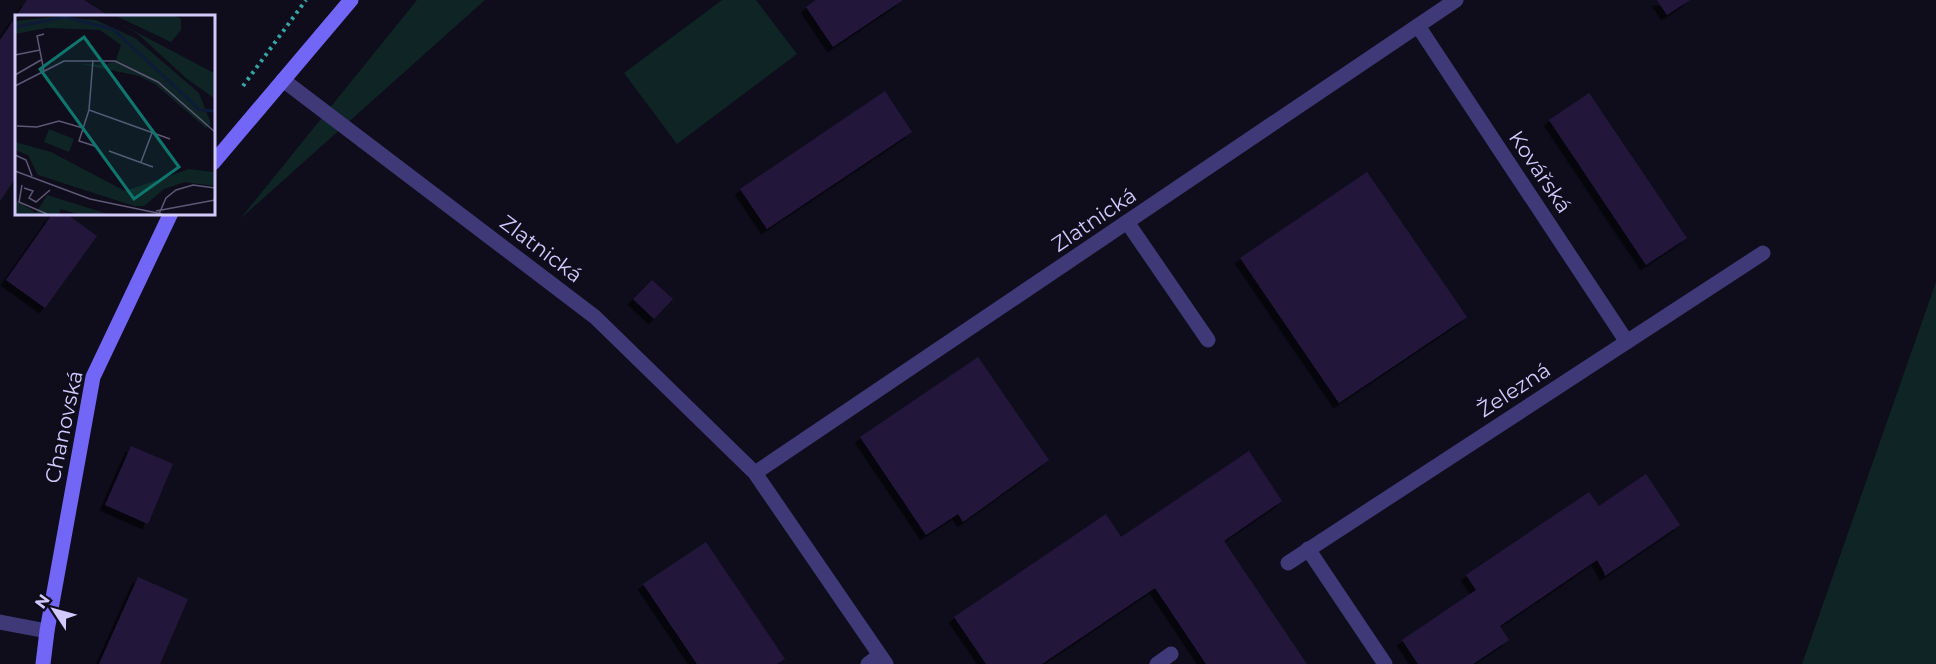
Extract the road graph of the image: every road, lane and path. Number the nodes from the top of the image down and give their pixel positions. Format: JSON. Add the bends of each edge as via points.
{"nodes":[{"id":1,"x":306,"y":0,"type":"edge"},
{"id":2,"x":351,"y":0,"type":"edge"},
{"id":3,"x":1456,"y":0,"type":"edge"},
{"id":4,"x":1418,"y":26,"type":"junction"},
{"id":5,"x":283,"y":80,"type":"junction"},
{"id":6,"x":240,"y":92,"type":"dead end"},
{"id":7,"x":214,"y":162,"type":"edge"},
{"id":8,"x":171,"y":214,"type":"edge"},
{"id":9,"x":1127,"y":222,"type":"junction"},
{"id":10,"x":1762,"y":253,"type":"dead end"},
{"id":11,"x":1208,"y":340,"type":"dead end"},
{"id":12,"x":1627,"y":342,"type":"junction"},
{"id":13,"x":755,"y":473,"type":"junction"},
{"id":14,"x":1308,"y":549,"type":"junction"},
{"id":15,"x":1288,"y":563,"type":"dead end"},
{"id":16,"x":0,"y":622,"type":"edge"},
{"id":17,"x":47,"y":631,"type":"junction"},
{"id":18,"x":1171,"y":654,"type":"dead end"},
{"id":19,"x":878,"y":661,"type":"edge"},
{"id":20,"x":43,"y":664,"type":"edge"},
{"id":21,"x":1157,"y":664,"type":"edge"},
{"id":22,"x":1385,"y":664,"type":"edge"}],
"edges":[{"from":1,"to":6,"type":"path"},
{"from":2,"to":5,"type":"street"},
{"from":3,"to":4,"type":"street","name":"Zlatnická"},
{"from":4,"to":9,"type":"street","name":"Zlatnická"},
{"from":4,"to":12,"type":"street","name":"Kovářská"},
{"from":5,"to":7,"type":"street"},
{"from":5,"to":13,"type":"street","name":"Zlatnická","via":[[596,317]]},
{"from":8,"to":17,"type":"street","name":"Chanovská","via":[[93,377]]},
{"from":9,"to":11,"type":"street"},
{"from":9,"to":13,"type":"street","name":"Zlatnická"},
{"from":10,"to":12,"type":"street","name":"Železná"},
{"from":12,"to":14,"type":"street","name":"Železná"},
{"from":13,"to":19,"type":"street","name":"Zlatnická"},
{"from":14,"to":15,"type":"street","name":"Železná"},
{"from":14,"to":22,"type":"street"},
{"from":16,"to":17,"type":"street"},
{"from":17,"to":20,"type":"street","name":"Chanovská"},
{"from":18,"to":21,"type":"street"}]}
